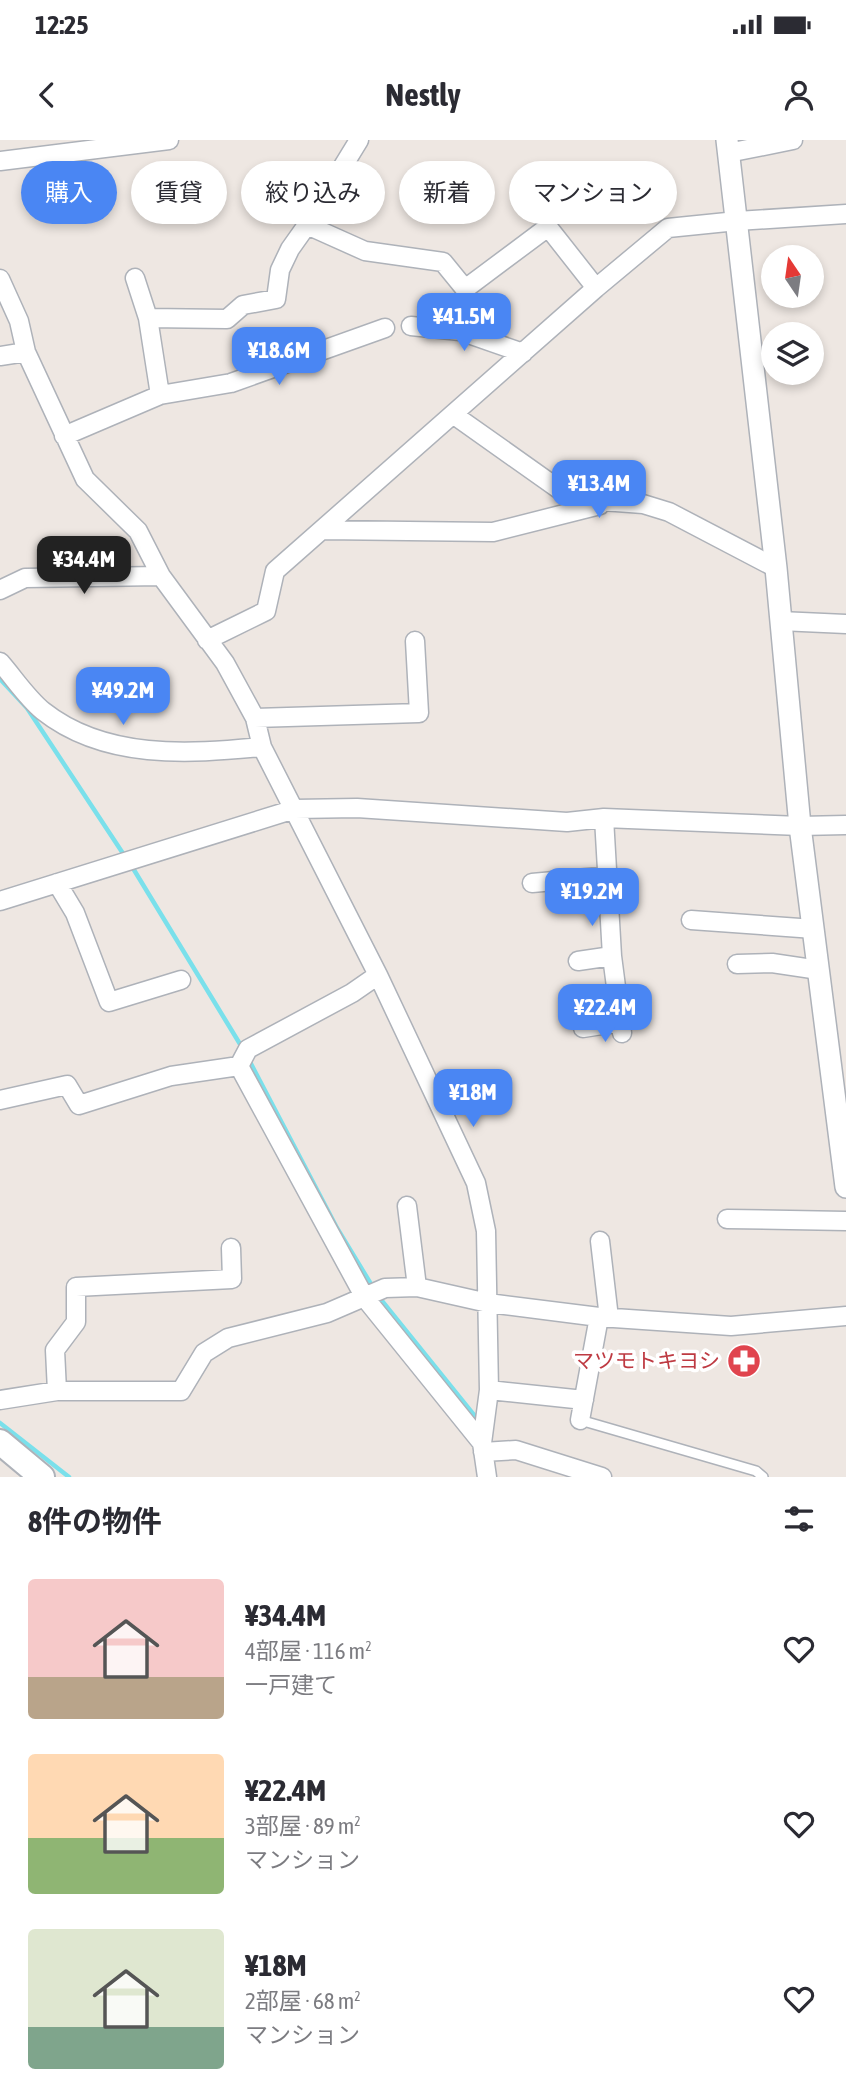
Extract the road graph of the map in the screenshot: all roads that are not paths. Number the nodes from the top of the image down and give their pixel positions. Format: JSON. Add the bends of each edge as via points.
{"nodes":[{"id":1,"x":169,"y":140,"type":"edge"},
{"id":2,"x":359,"y":140,"type":"edge"},
{"id":3,"x":793,"y":140,"type":"edge"},
{"id":4,"x":727,"y":146,"type":"edge"},
{"id":5,"x":0,"y":162,"type":"edge"},
{"id":6,"x":846,"y":214,"type":"edge"},
{"id":7,"x":737,"y":220,"type":"junction"},
{"id":8,"x":307,"y":225,"type":"junction"},
{"id":9,"x":135,"y":278,"type":"dead end"},
{"id":10,"x":0,"y":279,"type":"edge"},
{"id":11,"x":596,"y":288,"type":"junction"},
{"id":12,"x":148,"y":318,"type":"junction"},
{"id":13,"x":411,"y":326,"type":"joint"},
{"id":14,"x":385,"y":327,"type":"joint"},
{"id":15,"x":26,"y":352,"type":"junction"},
{"id":16,"x":523,"y":353,"type":"junction"},
{"id":17,"x":0,"y":356,"type":"edge"},
{"id":18,"x":160,"y":396,"type":"junction"},
{"id":19,"x":454,"y":415,"type":"junction"},
{"id":20,"x":64,"y":436,"type":"junction"},
{"id":21,"x":611,"y":502,"type":"junction"},
{"id":22,"x":323,"y":530,"type":"junction"},
{"id":23,"x":776,"y":568,"type":"junction"},
{"id":24,"x":161,"y":576,"type":"junction"},
{"id":25,"x":0,"y":590,"type":"edge"},
{"id":26,"x":780,"y":621,"type":"junction"},
{"id":27,"x":846,"y":624,"type":"edge"},
{"id":28,"x":207,"y":640,"type":"junction"},
{"id":29,"x":415,"y":640,"type":"dead end"},
{"id":30,"x":0,"y":662,"type":"edge"},
{"id":31,"x":255,"y":718,"type":"junction"},
{"id":32,"x":262,"y":747,"type":"junction"},
{"id":33,"x":295,"y":809,"type":"junction"},
{"id":34,"x":604,"y":818,"type":"junction"},
{"id":35,"x":846,"y":825,"type":"edge"},
{"id":36,"x":800,"y":826,"type":"junction"},
{"id":37,"x":609,"y":876,"type":"junction"},
{"id":38,"x":57,"y":883,"type":"junction"},
{"id":39,"x":532,"y":883,"type":"dead end"},
{"id":40,"x":0,"y":901,"type":"edge"},
{"id":41,"x":691,"y":920,"type":"dead end"},
{"id":42,"x":814,"y":929,"type":"junction"},
{"id":43,"x":612,"y":956,"type":"junction"},
{"id":44,"x":578,"y":961,"type":"dead end"},
{"id":45,"x":737,"y":964,"type":"dead end"},
{"id":46,"x":819,"y":970,"type":"junction"},
{"id":47,"x":378,"y":975,"type":"junction"},
{"id":48,"x":181,"y":980,"type":"dead end"},
{"id":49,"x":583,"y":1028,"type":"dead end"},
{"id":50,"x":242,"y":1060,"type":"junction"},
{"id":51,"x":0,"y":1100,"type":"edge"},
{"id":52,"x":846,"y":1188,"type":"edge"},
{"id":53,"x":407,"y":1206,"type":"dead end"},
{"id":54,"x":727,"y":1219,"type":"dead end"},
{"id":55,"x":846,"y":1221,"type":"edge"},
{"id":56,"x":600,"y":1241,"type":"dead end"},
{"id":57,"x":231,"y":1248,"type":"dead end"},
{"id":58,"x":417,"y":1287,"type":"junction"},
{"id":59,"x":365,"y":1298,"type":"junction"},
{"id":60,"x":488,"y":1303,"type":"junction"},
{"id":61,"x":846,"y":1316,"type":"edge"},
{"id":62,"x":604,"y":1318,"type":"junction"},
{"id":63,"x":489,"y":1390,"type":"junction"},
{"id":64,"x":57,"y":1391,"type":"junction"},
{"id":65,"x":0,"y":1400,"type":"edge"},
{"id":66,"x":584,"y":1400,"type":"junction"},
{"id":67,"x":580,"y":1420,"type":"joint"},
{"id":68,"x":0,"y":1442,"type":"edge"},
{"id":69,"x":482,"y":1445,"type":"junction"},
{"id":70,"x":582,"y":1474,"type":"edge"},
{"id":71,"x":42,"y":1477,"type":"edge"},
{"id":72,"x":487,"y":1477,"type":"edge"},
{"id":73,"x":602,"y":1477,"type":"edge"},
{"id":74,"x":763,"y":1477,"type":"edge"}],
"edges":[{"from":1,"to":5,"type":"street"},
{"from":2,"to":8,"type":"street"},
{"from":3,"to":4,"type":"street"},
{"from":4,"to":7,"type":"street"},
{"from":6,"to":7,"type":"street"},
{"from":7,"to":11,"type":"street","via":[[668,228]]},
{"from":7,"to":23,"type":"street"},
{"from":8,"to":11,"type":"street","via":[[365,251],[443,262],[466,289],[548,227]]},
{"from":8,"to":12,"type":"street","via":[[280,270],[276,299],[243,305],[227,319]]},
{"from":9,"to":12,"type":"street"},
{"from":10,"to":15,"type":"street","via":[[19,321]]},
{"from":11,"to":16,"type":"street"},
{"from":12,"to":18,"type":"street"},
{"from":13,"to":14,"type":"lane"},
{"from":13,"to":16,"type":"street","via":[[460,331]]},
{"from":14,"to":18,"type":"street","via":[[231,383]]},
{"from":15,"to":17,"type":"street"},
{"from":15,"to":20,"type":"street"},
{"from":16,"to":19,"type":"street"},
{"from":18,"to":20,"type":"street"},
{"from":19,"to":21,"type":"street","via":[[568,495]]},
{"from":19,"to":22,"type":"street"},
{"from":20,"to":24,"type":"street","via":[[85,479],[138,531]]},
{"from":21,"to":22,"type":"street","via":[[493,532]]},
{"from":21,"to":23,"type":"street","via":[[643,504],[668,512]]},
{"from":22,"to":28,"type":"street","via":[[275,571],[267,611]]},
{"from":23,"to":26,"type":"street"},
{"from":24,"to":25,"type":"street","via":[[25,578]]},
{"from":24,"to":28,"type":"street"},
{"from":26,"to":27,"type":"street"},
{"from":26,"to":36,"type":"street"},
{"from":28,"to":31,"type":"street"},
{"from":29,"to":31,"type":"street","via":[[419,713]]},
{"from":30,"to":32,"type":"street","via":[[41,710],[74,732],[166,753]]},
{"from":31,"to":32,"type":"street"},
{"from":32,"to":33,"type":"street"},
{"from":33,"to":34,"type":"street","via":[[357,808],[567,822]]},
{"from":33,"to":38,"type":"street"},
{"from":33,"to":47,"type":"street"},
{"from":34,"to":36,"type":"street"},
{"from":34,"to":37,"type":"street"},
{"from":35,"to":36,"type":"street"},
{"from":36,"to":42,"type":"street"},
{"from":37,"to":39,"type":"street"},
{"from":37,"to":43,"type":"street"},
{"from":38,"to":40,"type":"street"},
{"from":38,"to":48,"type":"street","via":[[75,913],[109,1002]]},
{"from":41,"to":42,"type":"street"},
{"from":42,"to":46,"type":"street"},
{"from":43,"to":44,"type":"street"},
{"from":43,"to":49,"type":"street","via":[[622,1027]]},
{"from":45,"to":46,"type":"street","via":[[772,963]]},
{"from":46,"to":52,"type":"street"},
{"from":47,"to":50,"type":"street"},
{"from":47,"to":60,"type":"street","via":[[476,1182],[486,1231]]},
{"from":50,"to":51,"type":"street","via":[[79,1105],[67,1085]]},
{"from":50,"to":59,"type":"street"},
{"from":53,"to":58,"type":"street"},
{"from":54,"to":55,"type":"street"},
{"from":56,"to":62,"type":"street"},
{"from":57,"to":64,"type":"street","via":[[232,1279],[76,1287],[76,1322],[55,1350]]},
{"from":58,"to":59,"type":"street","via":[[383,1289]]},
{"from":58,"to":60,"type":"street"},
{"from":59,"to":64,"type":"street","via":[[327,1313],[228,1338],[204,1353],[181,1391]]},
{"from":59,"to":69,"type":"street"},
{"from":60,"to":62,"type":"street"},
{"from":60,"to":63,"type":"street"},
{"from":61,"to":62,"type":"street","via":[[731,1326]]},
{"from":62,"to":66,"type":"street"},
{"from":63,"to":66,"type":"street"},
{"from":63,"to":69,"type":"street"},
{"from":64,"to":65,"type":"street"},
{"from":66,"to":67,"type":"street"},
{"from":67,"to":74,"type":"lane","via":[[756,1471]]},
{"from":68,"to":71,"type":"main road"},
{"from":69,"to":70,"type":"street","via":[[516,1450]]},
{"from":69,"to":72,"type":"street"},
{"from":70,"to":73,"type":"street"}]}
